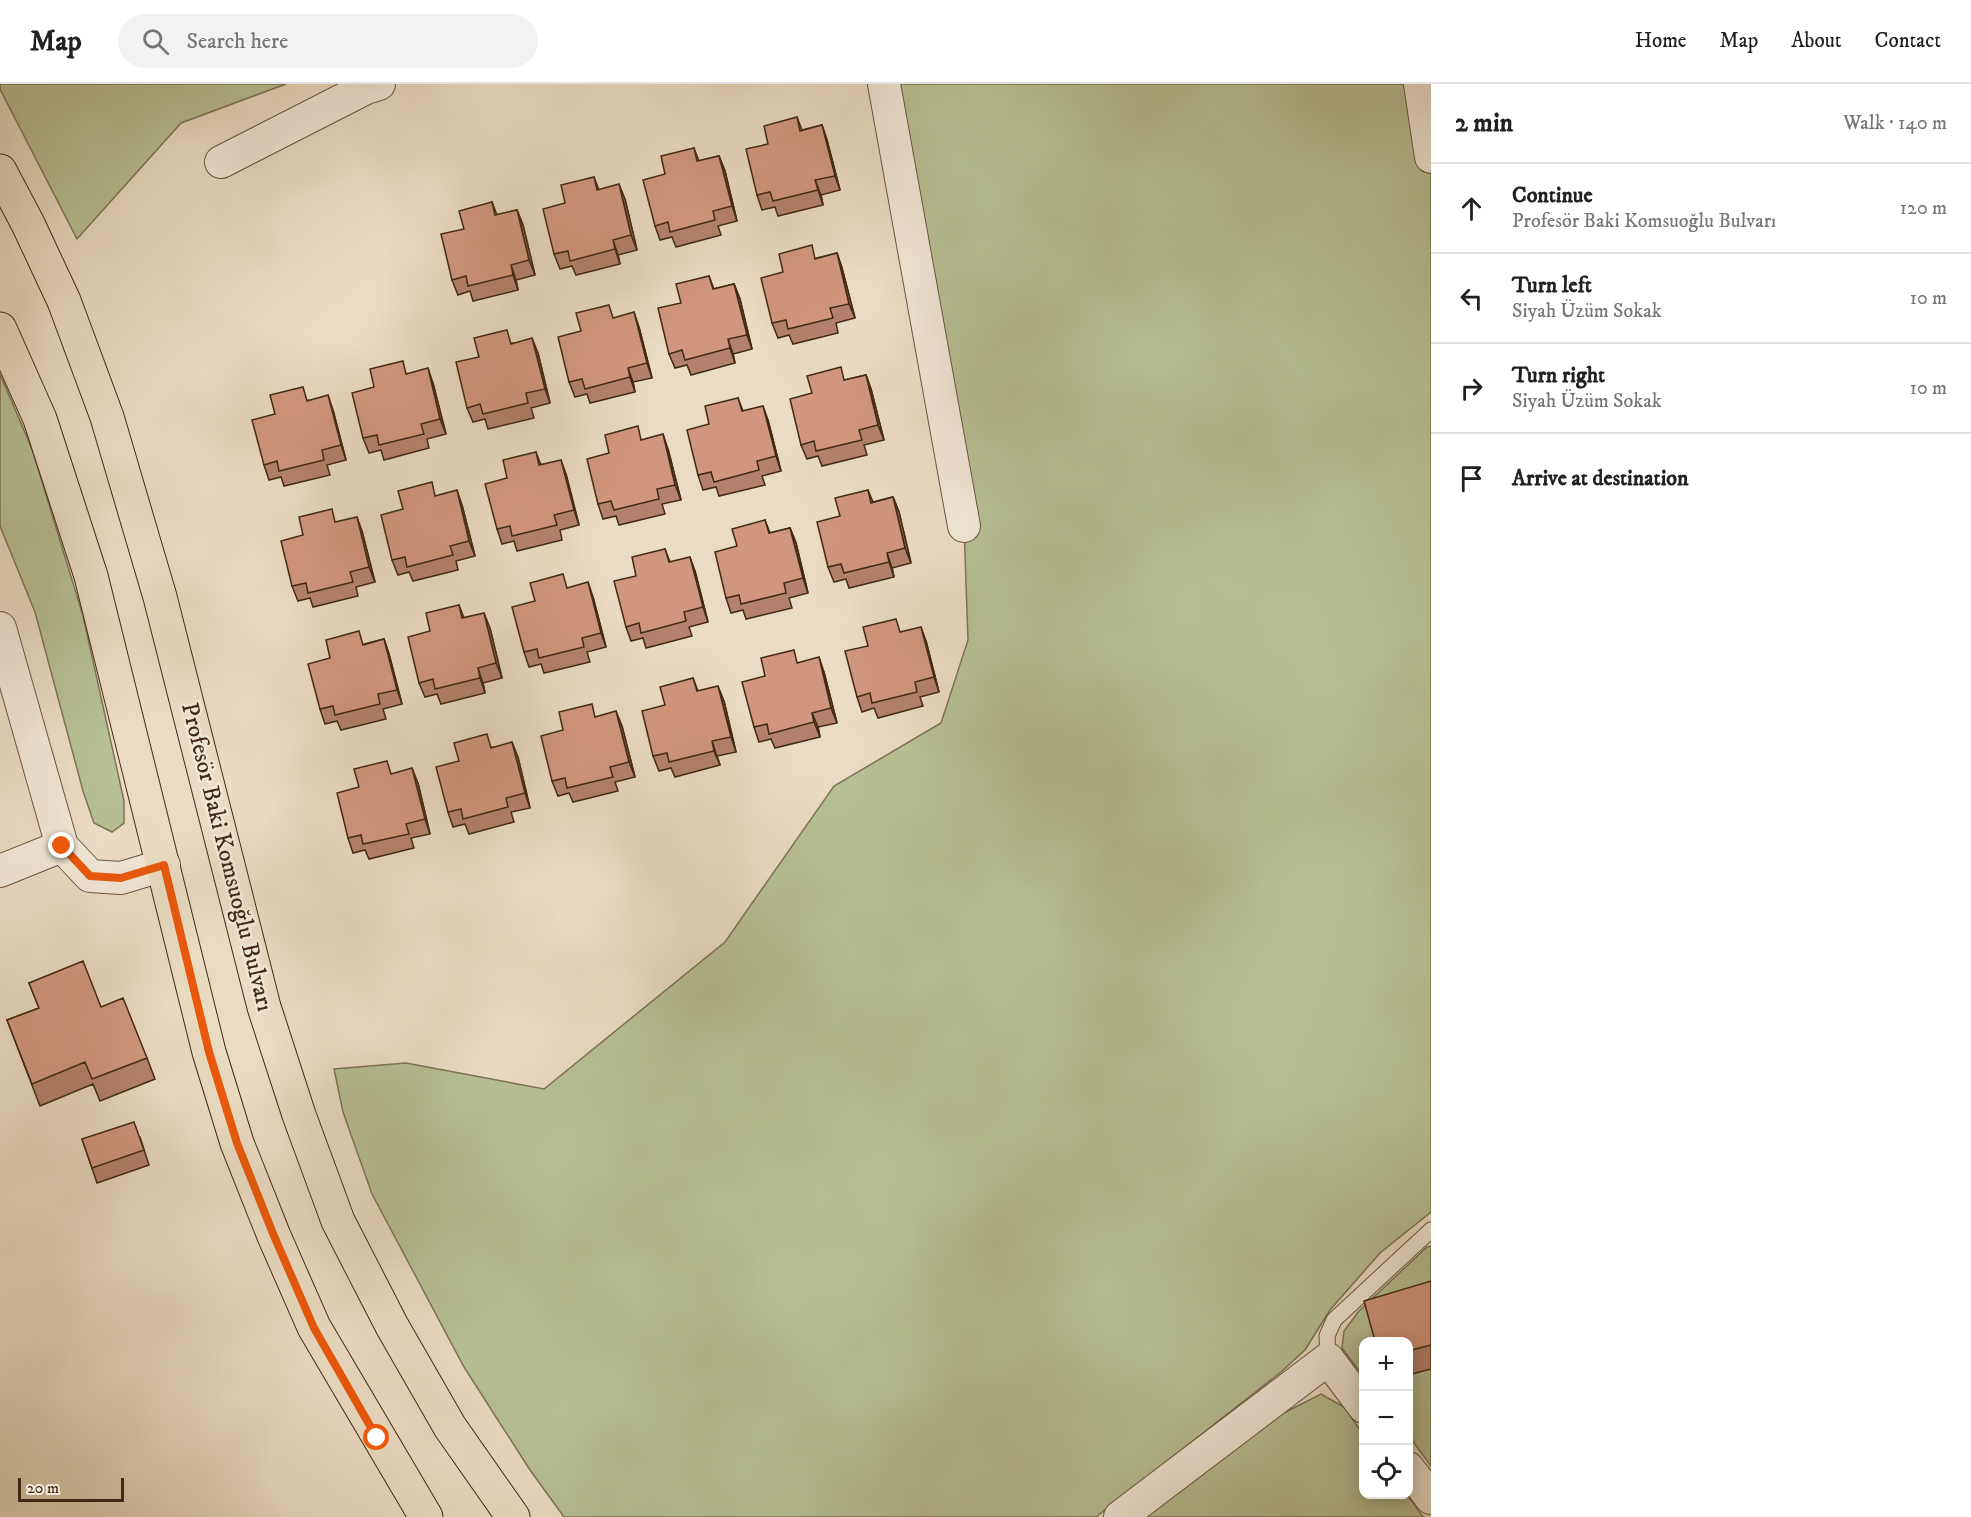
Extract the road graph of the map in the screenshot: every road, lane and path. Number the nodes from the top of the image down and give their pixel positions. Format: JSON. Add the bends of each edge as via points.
{"nodes":[{"id":1,"x":379,"y":84,"type":"edge"},
{"id":2,"x":884,"y":84,"type":"edge"},
{"id":3,"x":1420,"y":84,"type":"edge"},
{"id":4,"x":1431,"y":157,"type":"edge"},
{"id":5,"x":221,"y":162,"type":"dead end"},
{"id":6,"x":0,"y":171,"type":"edge"},
{"id":7,"x":0,"y":329,"type":"edge"},
{"id":8,"x":964,"y":526,"type":"dead end"},
{"id":9,"x":0,"y":628,"type":"edge"},
{"id":10,"x":62,"y":846,"type":"junction"},
{"id":11,"x":164,"y":865,"type":"junction"},
{"id":12,"x":0,"y":871,"type":"edge"},
{"id":13,"x":1431,"y":1230,"type":"edge"},
{"id":14,"x":1328,"y":1359,"type":"junction"},
{"id":15,"x":1359,"y":1400,"type":"edge"},
{"id":16,"x":1413,"y":1475,"type":"edge"},
{"id":17,"x":1431,"y":1498,"type":"edge"},
{"id":18,"x":426,"y":1517,"type":"edge"},
{"id":19,"x":513,"y":1517,"type":"edge"},
{"id":20,"x":1120,"y":1517,"type":"edge"}],
"edges":[{"from":1,"to":5,"type":"street"},
{"from":2,"to":8,"type":"street"},
{"from":3,"to":4,"type":"street"},
{"from":6,"to":19,"type":"main road","name":"Profesör Baki Komsuoğlu Bulvarı","via":[[64,301],[107,417],[160,597],[264,1007],[338,1221],[450,1427]]},
{"from":7,"to":11,"type":"main road","via":[[40,419],[91,576]]},
{"from":9,"to":10,"type":"street"},
{"from":10,"to":11,"type":"street","via":[[90,876],[121,878]]},
{"from":10,"to":12,"type":"street"},
{"from":11,"to":18,"type":"main road","via":[[209,1052],[237,1143],[274,1236],[314,1328]]},
{"from":13,"to":14,"type":"lane","via":[[1334,1320],[1327,1336]]},
{"from":14,"to":15,"type":"street"},
{"from":14,"to":20,"type":"street"},
{"from":16,"to":17,"type":"street"}]}
